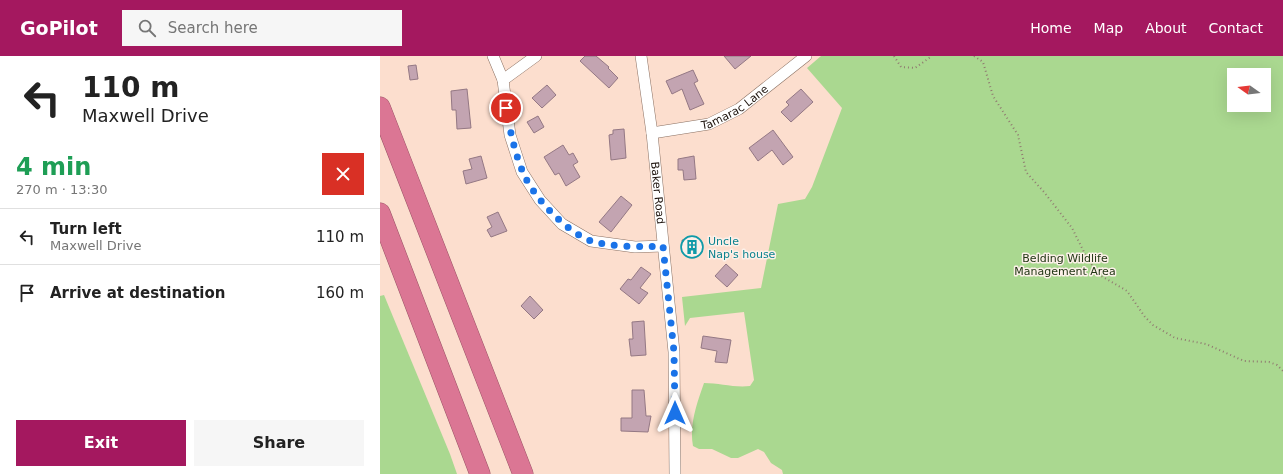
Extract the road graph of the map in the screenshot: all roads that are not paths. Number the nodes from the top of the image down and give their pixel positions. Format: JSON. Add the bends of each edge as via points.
{"nodes":[{"id":1,"x":493,"y":56,"type":"edge"},
{"id":2,"x":536,"y":56,"type":"edge"},
{"id":3,"x":641,"y":56,"type":"edge"},
{"id":4,"x":806,"y":56,"type":"edge"},
{"id":5,"x":503,"y":80,"type":"junction"},
{"id":6,"x":380,"y":107,"type":"edge"},
{"id":7,"x":652,"y":133,"type":"junction"},
{"id":8,"x":380,"y":213,"type":"edge"},
{"id":9,"x":663,"y":246,"type":"junction"},
{"id":10,"x":480,"y":474,"type":"edge"},
{"id":11,"x":523,"y":474,"type":"edge"},
{"id":12,"x":675,"y":474,"type":"edge"}],
"edges":[{"from":1,"to":5,"type":"street"},
{"from":2,"to":5,"type":"street"},
{"from":3,"to":7,"type":"street","name":"Baker Road"},
{"from":4,"to":7,"type":"street","name":"Tamarac Lane","via":[[739,109],[709,124]]},
{"from":5,"to":9,"type":"street","via":[[510,135],[522,172],[540,200],[562,224],[591,241],[635,247]]},
{"from":6,"to":11,"type":"highway"},
{"from":7,"to":9,"type":"street","name":"Baker Road"},
{"from":8,"to":10,"type":"highway"},
{"from":9,"to":12,"type":"street","name":"Baker Road","via":[[674,352]]}]}
